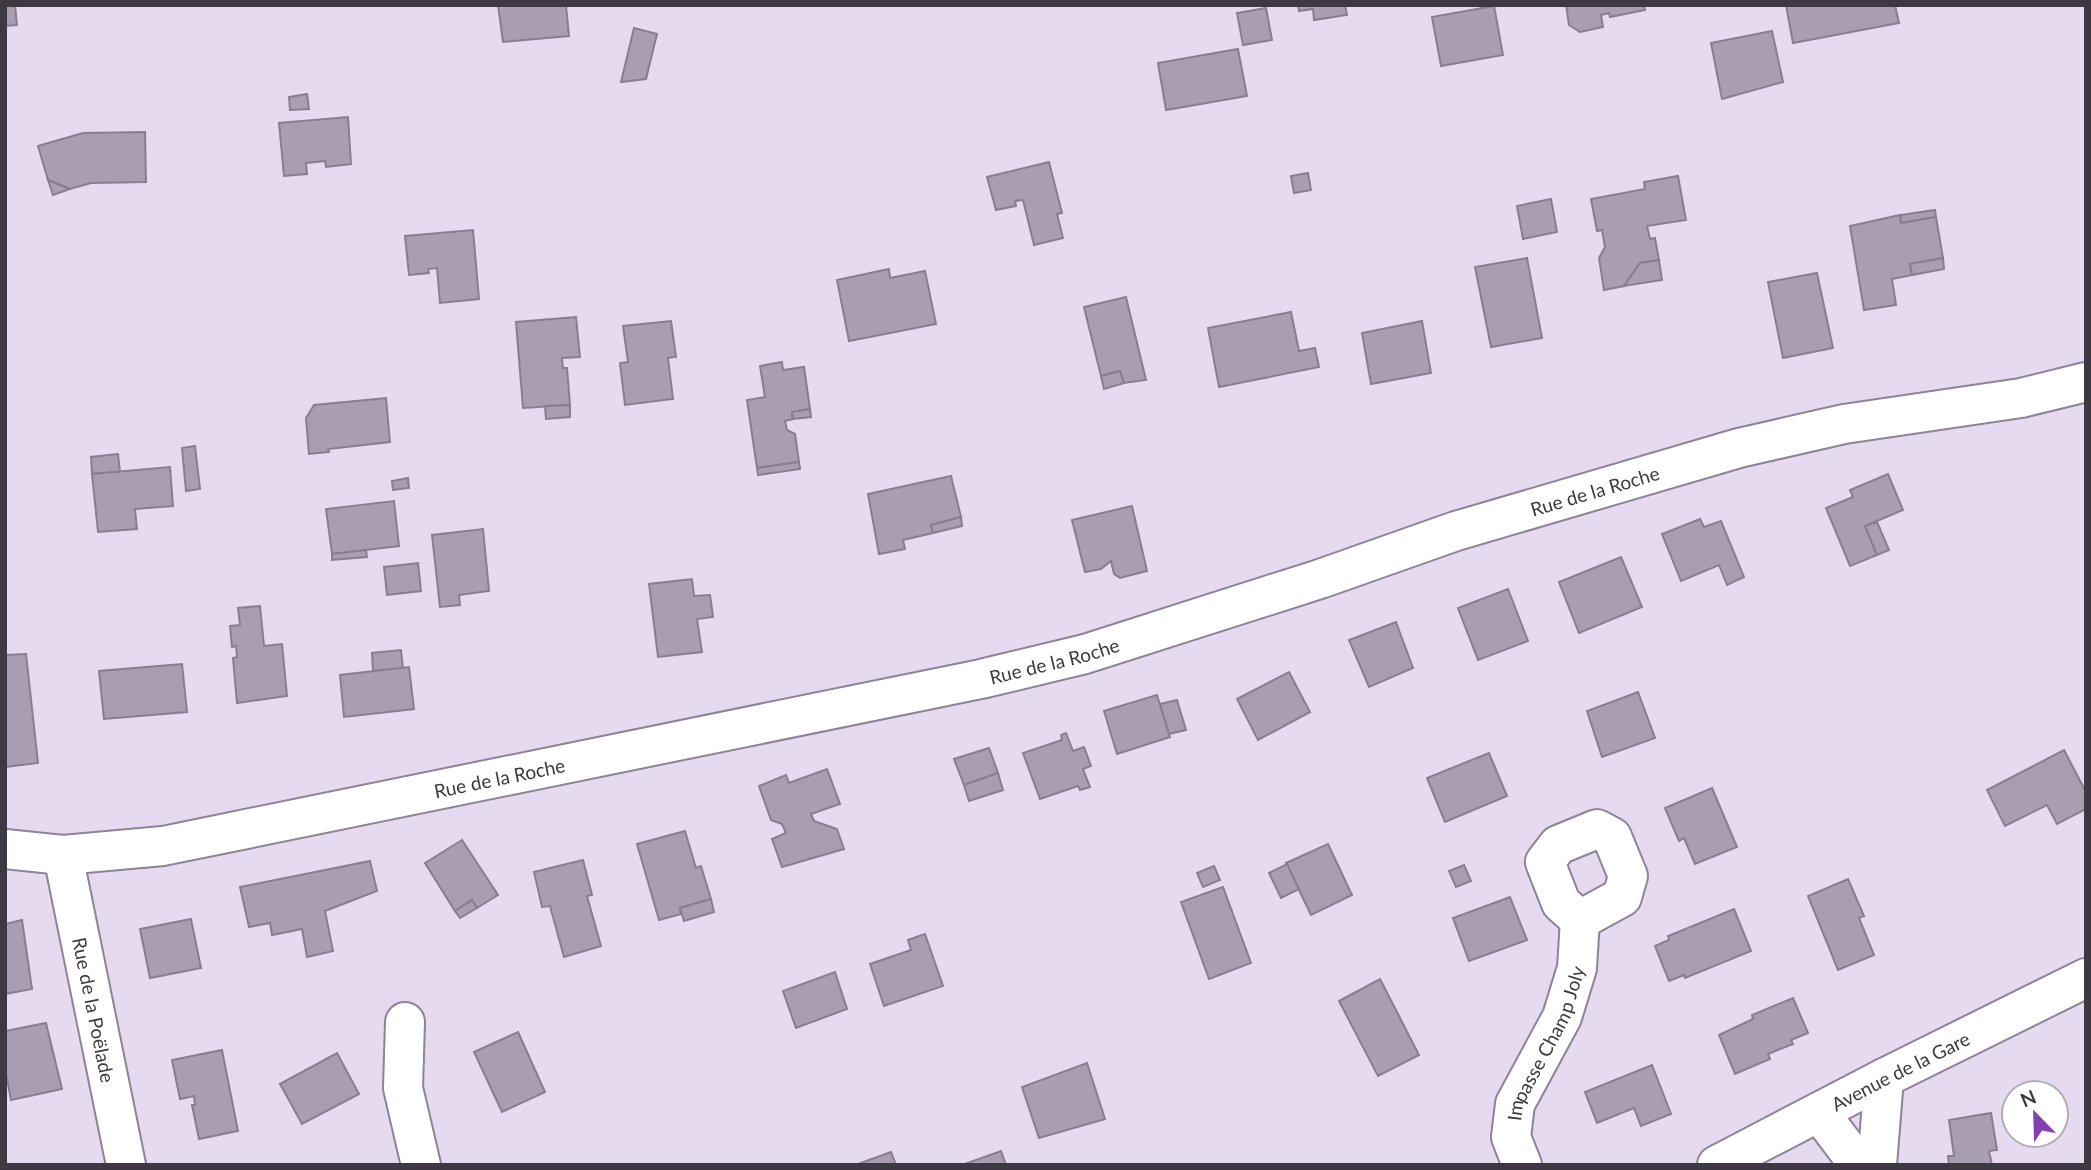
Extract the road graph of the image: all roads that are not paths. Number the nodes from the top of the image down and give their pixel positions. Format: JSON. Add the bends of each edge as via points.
{"nodes":[{"id":1,"x":2086,"y":382,"type":"edge"},
{"id":2,"x":5,"y":849,"type":"edge"},
{"id":3,"x":63,"y":855,"type":"junction"},
{"id":4,"x":1580,"y":920,"type":"dead end"},
{"id":5,"x":2086,"y":978,"type":"edge"},
{"id":6,"x":405,"y":1022,"type":"dead end"},
{"id":7,"x":1884,"y":1078,"type":"junction"},
{"id":8,"x":1819,"y":1112,"type":"junction"},
{"id":9,"x":126,"y":1165,"type":"edge"},
{"id":10,"x":421,"y":1165,"type":"edge"},
{"id":11,"x":1522,"y":1165,"type":"edge"},
{"id":12,"x":1717,"y":1165,"type":"edge"},
{"id":13,"x":1859,"y":1165,"type":"edge"},
{"id":14,"x":1877,"y":1165,"type":"edge"}],
"edges":[{"from":1,"to":3,"type":"street","name":"Rue de la Roche","via":[[2021,398],[1844,424],[1738,448],[1456,531],[1085,654],[994,676],[163,846]]},
{"from":2,"to":3,"type":"street","name":"Rue de la Roche"},
{"from":3,"to":9,"type":"street","name":"Rue de la Poëlade"},
{"from":4,"to":11,"type":"street","name":"Impasse Champ Joly","via":[[1577,968],[1562,1017],[1515,1104],[1511,1137]]},
{"from":5,"to":7,"type":"street","name":"Avenue de la Gare"},
{"from":6,"to":10,"type":"street","via":[[403,1088]]},
{"from":7,"to":8,"type":"street","name":"Avenue de la Gare"},
{"from":7,"to":14,"type":"street"},
{"from":8,"to":12,"type":"street","name":"Avenue de la Gare"},
{"from":8,"to":13,"type":"street"}]}
